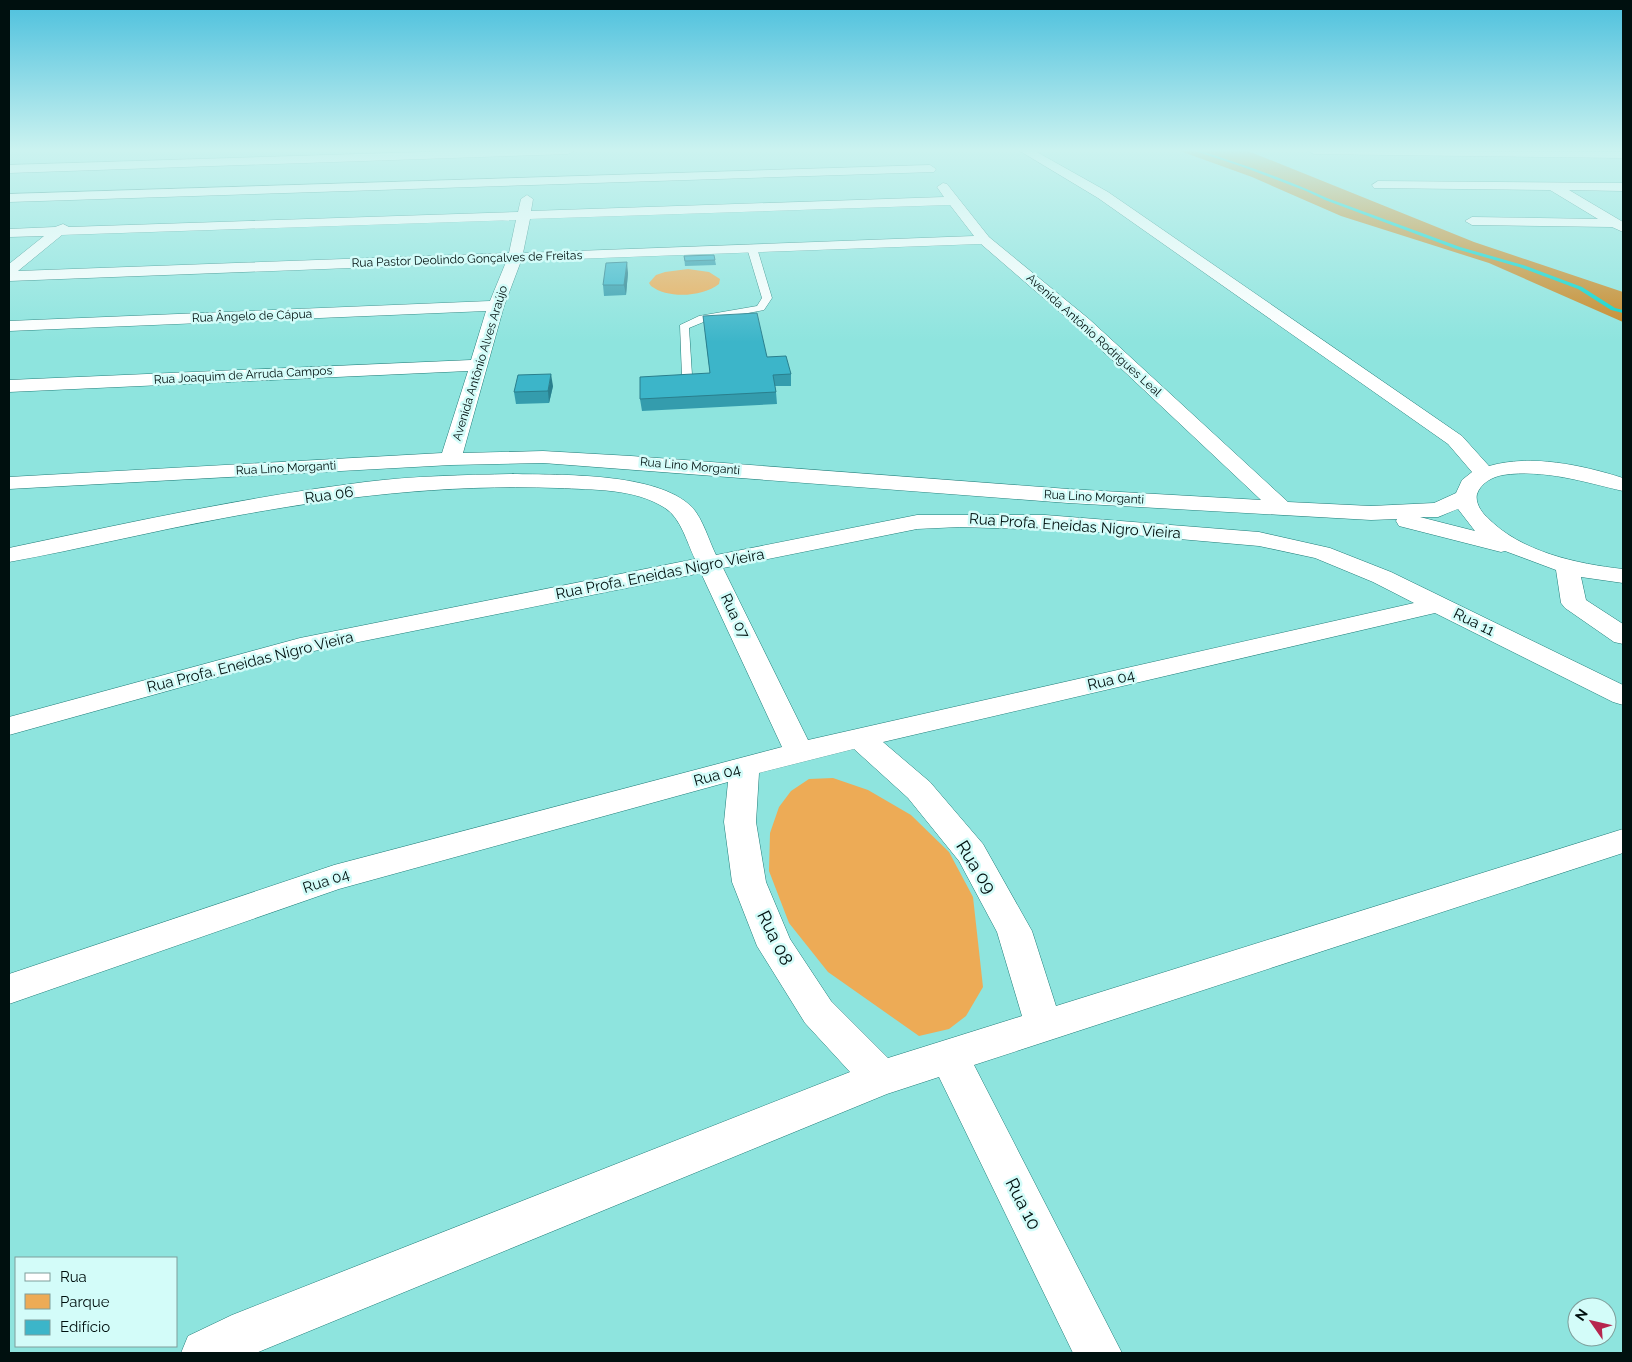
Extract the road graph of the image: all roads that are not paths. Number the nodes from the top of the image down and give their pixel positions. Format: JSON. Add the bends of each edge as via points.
{"nodes":[{"id":1,"x":564,"y":215,"type":"edge"},
{"id":2,"x":964,"y":215,"type":"edge"},
{"id":3,"x":1132,"y":215,"type":"edge"},
{"id":4,"x":1603,"y":215,"type":"edge"},
{"id":5,"x":523,"y":216,"type":"junction"},
{"id":6,"x":75,"y":219,"type":"dead end"},
{"id":7,"x":1472,"y":221,"type":"dead end"},
{"id":8,"x":1621,"y":225,"type":"edge"},
{"id":9,"x":60,"y":231,"type":"junction"},
{"id":10,"x":9,"y":233,"type":"edge"},
{"id":11,"x":984,"y":240,"type":"junction"},
{"id":12,"x":752,"y":248,"type":"junction"},
{"id":13,"x":515,"y":257,"type":"junction"},
{"id":14,"x":9,"y":272,"type":"edge"},
{"id":15,"x":9,"y":276,"type":"edge"},
{"id":16,"x":496,"y":306,"type":"junction"},
{"id":17,"x":9,"y":326,"type":"edge"},
{"id":18,"x":478,"y":365,"type":"junction"},
{"id":19,"x":686,"y":375,"type":"edge"},
{"id":20,"x":9,"y":386,"type":"edge"},
{"id":21,"x":1455,"y":440,"type":"junction"},
{"id":22,"x":451,"y":459,"type":"junction"},
{"id":23,"x":1538,"y":467,"type":"junction"},
{"id":24,"x":1485,"y":474,"type":"junction"},
{"id":25,"x":9,"y":484,"type":"edge"},
{"id":26,"x":1623,"y":485,"type":"edge"},
{"id":27,"x":654,"y":494,"type":"joint"},
{"id":28,"x":1465,"y":497,"type":"junction"},
{"id":29,"x":1282,"y":508,"type":"junction"},
{"id":30,"x":1371,"y":513,"type":"junction"},
{"id":31,"x":1526,"y":552,"type":"junction"},
{"id":32,"x":1322,"y":553,"type":"joint"},
{"id":33,"x":9,"y":555,"type":"edge"},
{"id":34,"x":710,"y":564,"type":"junction"},
{"id":35,"x":1567,"y":566,"type":"junction"},
{"id":36,"x":1623,"y":576,"type":"edge"},
{"id":37,"x":1438,"y":604,"type":"junction"},
{"id":38,"x":1623,"y":636,"type":"edge"},
{"id":39,"x":1623,"y":696,"type":"edge"},
{"id":40,"x":9,"y":726,"type":"edge"},
{"id":41,"x":860,"y":738,"type":"junction"},
{"id":42,"x":799,"y":752,"type":"junction"},
{"id":43,"x":744,"y":767,"type":"junction"},
{"id":44,"x":1623,"y":841,"type":"edge"},
{"id":45,"x":9,"y":989,"type":"edge"},
{"id":46,"x":1044,"y":1026,"type":"junction"},
{"id":47,"x":949,"y":1056,"type":"junction"},
{"id":48,"x":881,"y":1078,"type":"junction"},
{"id":49,"x":205,"y":1353,"type":"edge"},
{"id":50,"x":1098,"y":1353,"type":"edge"}],
"edges":[{"from":1,"to":5,"type":"street"},
{"from":2,"to":11,"type":"street","name":"Avenida Antônio Rodrigues Leal"},
{"from":3,"to":21,"type":"street"},
{"from":4,"to":8,"type":"street"},
{"from":5,"to":9,"type":"street"},
{"from":5,"to":13,"type":"street","name":"Avenida Antônio Alves Araújo"},
{"from":6,"to":9,"type":"street"},
{"from":7,"to":8,"type":"street"},
{"from":9,"to":10,"type":"street"},
{"from":9,"to":14,"type":"street"},
{"from":11,"to":12,"type":"street","name":"Rua Pastor Deolindo Gonçalves de Freitas"},
{"from":11,"to":29,"type":"street","name":"Avenida Antônio Rodrigues Leal","via":[[1083,323]]},
{"from":12,"to":13,"type":"street","name":"Rua Pastor Deolindo Gonçalves de Freitas"},
{"from":12,"to":19,"type":"lane","via":[[767,298],[760,308],[703,318],[684,327]]},
{"from":13,"to":15,"type":"street","name":"Rua Pastor Deolindo Gonçalves de Freitas"},
{"from":13,"to":16,"type":"street","name":"Avenida Antônio Alves Araújo"},
{"from":16,"to":17,"type":"street","name":"Rua Ângelo de Cápua"},
{"from":16,"to":18,"type":"street","name":"Avenida Antônio Alves Araújo"},
{"from":18,"to":20,"type":"street","name":"Rua Joaquim de Arruda Campos"},
{"from":18,"to":22,"type":"street","name":"Avenida Antônio Alves Araújo"},
{"from":21,"to":23,"type":"street"},
{"from":21,"to":24,"type":"street"},
{"from":22,"to":25,"type":"street","name":"Rua Lino Morganti"},
{"from":22,"to":29,"type":"street","name":"Rua Lino Morganti","via":[[543,457],[631,462],[1068,496]]},
{"from":23,"to":24,"type":"street"},
{"from":23,"to":26,"type":"street","via":[[1577,472]]},
{"from":24,"to":28,"type":"street","via":[[1471,482]]},
{"from":27,"to":33,"type":"street","name":"Rua 06","via":[[615,486],[507,481],[353,491],[257,505]]},
{"from":27,"to":34,"type":"street","name":"Rua 07","via":[[684,512]]},
{"from":28,"to":30,"type":"street","via":[[1438,510]]},
{"from":28,"to":31,"type":"street","via":[[1472,515],[1492,534]]},
{"from":29,"to":30,"type":"street","name":"Rua Lino Morganti"},
{"from":30,"to":31,"type":"street"},
{"from":31,"to":35,"type":"street"},
{"from":32,"to":34,"type":"street","name":"Rua Profa. Eneidas Nigro Vieira","via":[[1259,539],[965,519],[917,522]]},
{"from":32,"to":37,"type":"street","name":"Rua 11"},
{"from":34,"to":40,"type":"street","name":"Rua Profa. Eneidas Nigro Vieira","via":[[300,646]]},
{"from":34,"to":42,"type":"street","name":"Rua 07"},
{"from":35,"to":36,"type":"street"},
{"from":35,"to":38,"type":"street","via":[[1574,603]]},
{"from":37,"to":39,"type":"street","name":"Rua 11"},
{"from":37,"to":41,"type":"street","name":"Rua 04"},
{"from":41,"to":42,"type":"street","name":"Rua 04"},
{"from":41,"to":46,"type":"street","name":"Rua 09","via":[[919,790],[971,853],[1014,932]]},
{"from":42,"to":43,"type":"street","name":"Rua 04"},
{"from":43,"to":45,"type":"street","name":"Rua 04","via":[[334,878]]},
{"from":43,"to":48,"type":"street","name":"Rua 08","via":[[740,822],[749,882],[775,946],[818,1012]]},
{"from":44,"to":46,"type":"street"},
{"from":46,"to":47,"type":"street"},
{"from":47,"to":48,"type":"street"},
{"from":47,"to":50,"type":"street","name":"Rua 10"},
{"from":48,"to":49,"type":"street","via":[[249,1332]]}]}
